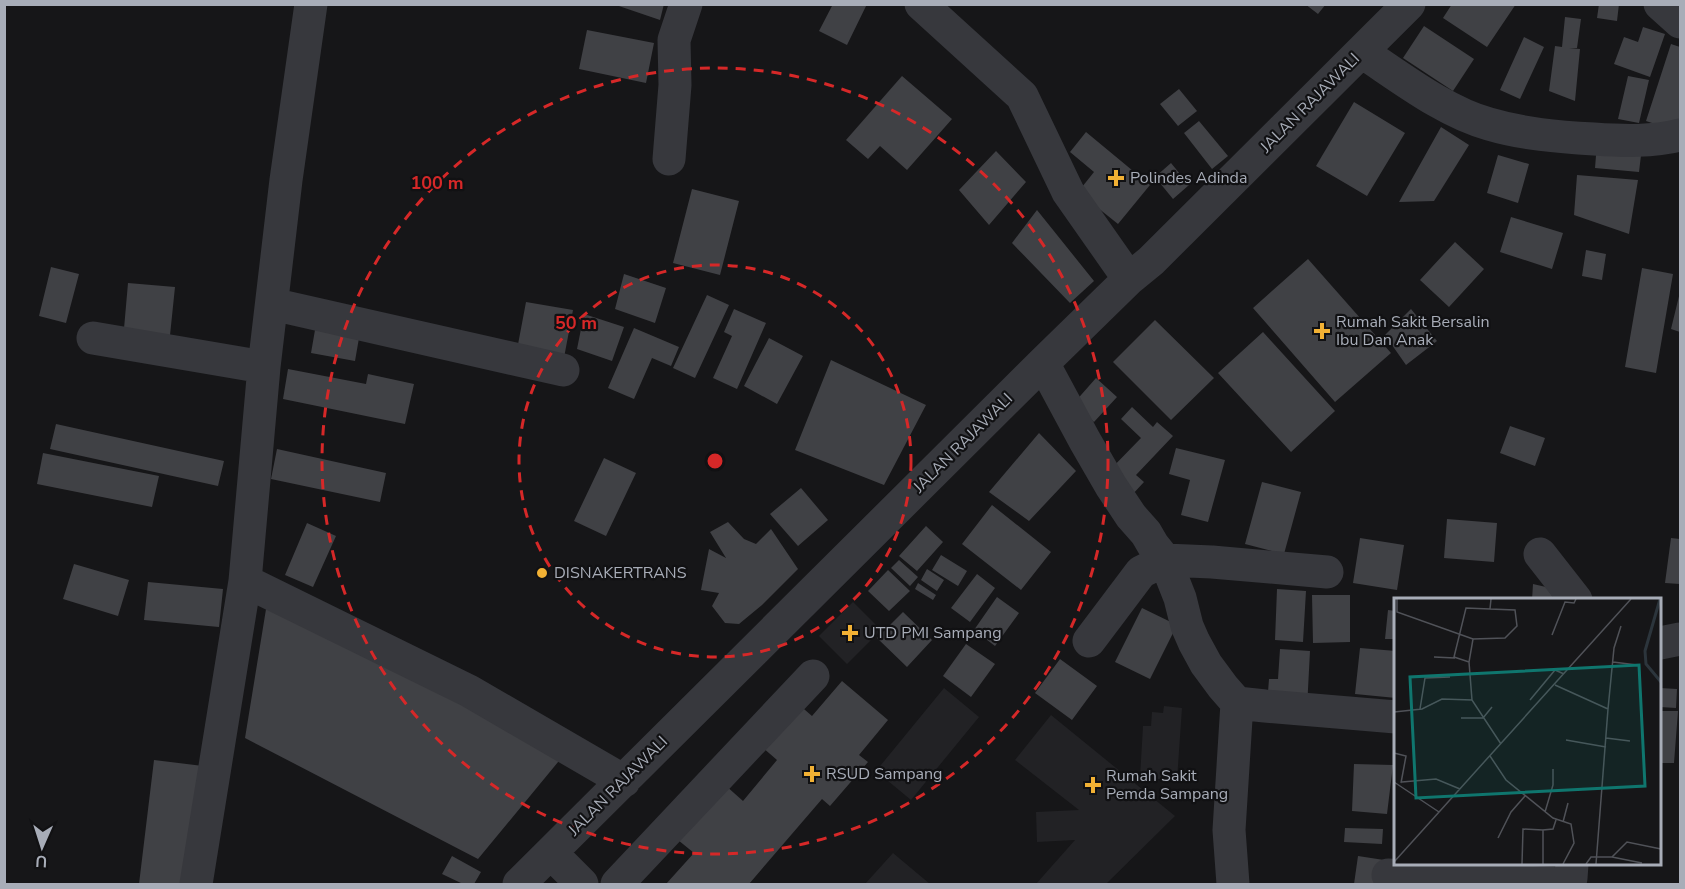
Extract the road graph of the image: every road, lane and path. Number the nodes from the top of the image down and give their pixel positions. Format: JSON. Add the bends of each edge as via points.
{"nodes":[{"id":1,"x":311,"y":4,"type":"edge"},
{"id":2,"x":686,"y":4,"type":"edge"},
{"id":3,"x":921,"y":4,"type":"edge"},
{"id":4,"x":1409,"y":4,"type":"edge"},
{"id":5,"x":1660,"y":4,"type":"edge"},
{"id":6,"x":1680,"y":22,"type":"edge"},
{"id":7,"x":1362,"y":52,"type":"junction"},
{"id":8,"x":1680,"y":135,"type":"edge"},
{"id":9,"x":669,"y":159,"type":"dead end"},
{"id":10,"x":1129,"y":279,"type":"junction"},
{"id":11,"x":272,"y":304,"type":"junction"},
{"id":12,"x":93,"y":338,"type":"dead end"},
{"id":13,"x":1043,"y":363,"type":"junction"},
{"id":14,"x":264,"y":367,"type":"junction"},
{"id":15,"x":563,"y":370,"type":"dead end"},
{"id":16,"x":1540,"y":554,"type":"dead end"},
{"id":17,"x":1165,"y":560,"type":"junction"},
{"id":18,"x":1327,"y":572,"type":"dead end"},
{"id":19,"x":245,"y":580,"type":"junction"},
{"id":20,"x":1574,"y":598,"type":"edge"},
{"id":21,"x":1680,"y":639,"type":"edge"},
{"id":22,"x":1089,"y":641,"type":"dead end"},
{"id":23,"x":1661,"y":643,"type":"edge"},
{"id":24,"x":813,"y":676,"type":"dead end"},
{"id":25,"x":1238,"y":703,"type":"junction"},
{"id":26,"x":1394,"y":717,"type":"edge"},
{"id":27,"x":624,"y":781,"type":"junction"},
{"id":28,"x":551,"y":853,"type":"junction"},
{"id":29,"x":1572,"y":865,"type":"edge"},
{"id":30,"x":1388,"y":875,"type":"dead end"},
{"id":31,"x":196,"y":885,"type":"edge"},
{"id":32,"x":519,"y":885,"type":"edge"},
{"id":33,"x":582,"y":885,"type":"edge"},
{"id":34,"x":617,"y":885,"type":"edge"},
{"id":35,"x":1233,"y":885,"type":"edge"}],
"edges":[{"from":1,"to":11,"type":"street"},
{"from":2,"to":9,"type":"street","via":[[674,40]]},
{"from":3,"to":10,"type":"street","via":[[1022,96],[1068,192]]},
{"from":4,"to":7,"type":"street","name":"JALAN RAJAWALI"},
{"from":5,"to":6,"type":"street"},
{"from":7,"to":8,"type":"street","via":[[1422,91],[1488,124],[1532,134],[1617,141],[1663,140]]},
{"from":7,"to":10,"type":"street","name":"JALAN RAJAWALI"},
{"from":10,"to":13,"type":"street","name":"JALAN RAJAWALI"},
{"from":11,"to":14,"type":"street"},
{"from":11,"to":15,"type":"street"},
{"from":12,"to":14,"type":"street"},
{"from":13,"to":17,"type":"street","via":[[1111,486]]},
{"from":13,"to":27,"type":"street","name":"JALAN RAJAWALI"},
{"from":14,"to":19,"type":"street"},
{"from":16,"to":20,"type":"street"},
{"from":17,"to":18,"type":"street"},
{"from":17,"to":22,"type":"street","via":[[1141,572]]},
{"from":17,"to":25,"type":"street","via":[[1194,642],[1206,664]]},
{"from":19,"to":27,"type":"street","via":[[469,691]]},
{"from":19,"to":31,"type":"street"},
{"from":21,"to":23,"type":"street"},
{"from":24,"to":34,"type":"street"},
{"from":25,"to":26,"type":"street"},
{"from":25,"to":35,"type":"street","via":[[1229,830]]},
{"from":27,"to":28,"type":"street","name":"JALAN RAJAWALI"},
{"from":28,"to":32,"type":"street","name":"JALAN RAJAWALI"},
{"from":28,"to":33,"type":"street"},
{"from":29,"to":30,"type":"street","via":[[1571,878],[1562,884]]}]}
